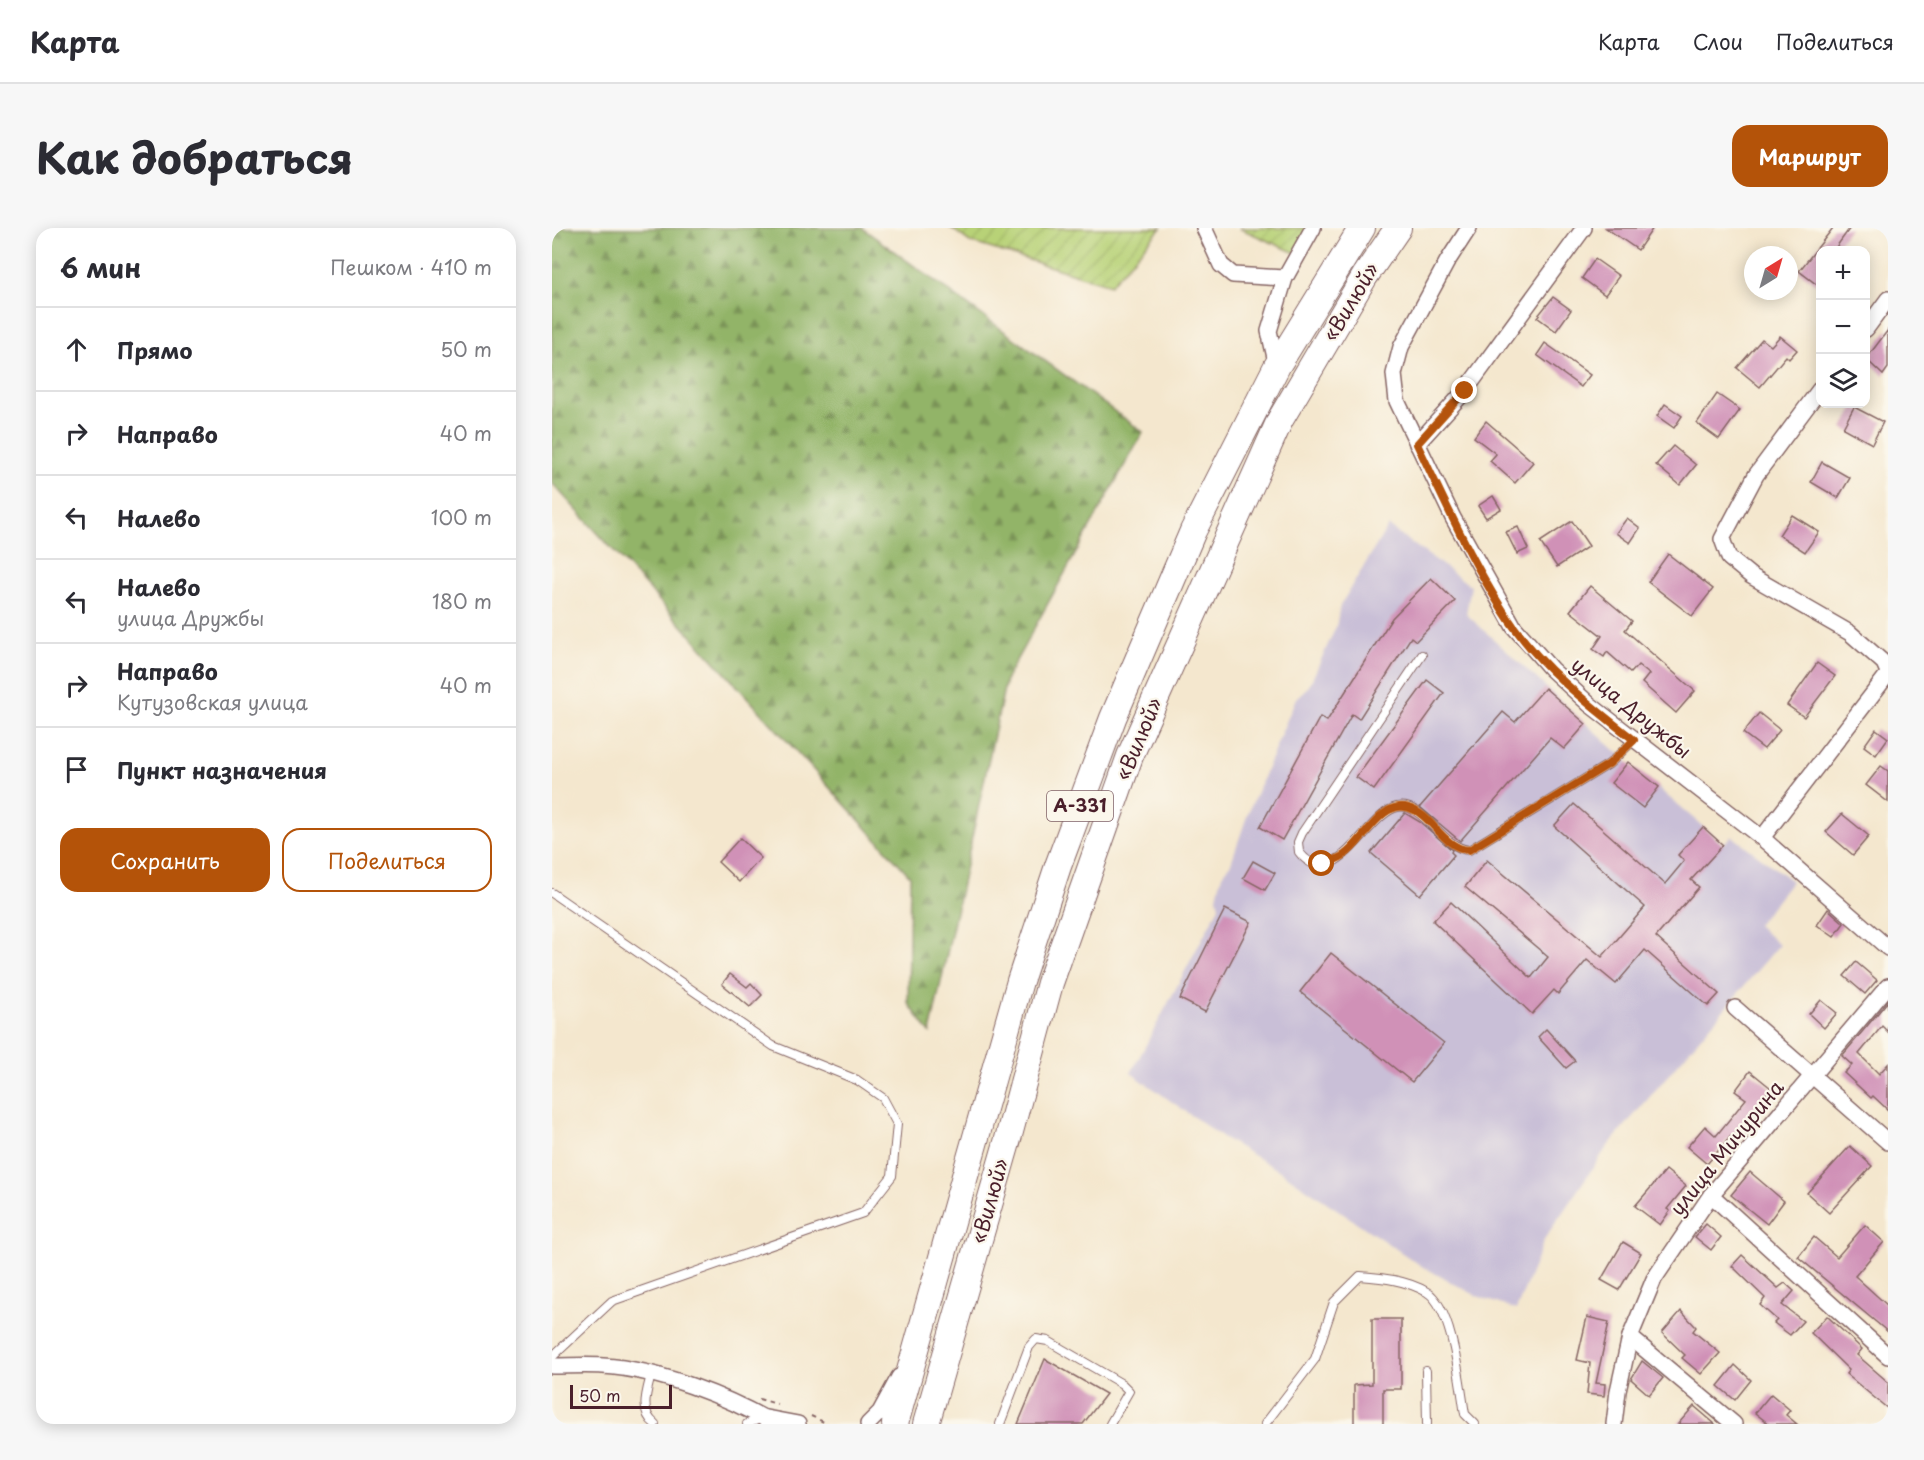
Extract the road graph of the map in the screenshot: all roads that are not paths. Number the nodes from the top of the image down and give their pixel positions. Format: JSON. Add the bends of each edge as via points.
{"nodes":[{"id":1,"x":1313,"y":228,"type":"edge"},
{"id":2,"x":1362,"y":228,"type":"edge"},
{"id":3,"x":1398,"y":228,"type":"edge"},
{"id":4,"x":1469,"y":228,"type":"edge"},
{"id":5,"x":1584,"y":228,"type":"edge"},
{"id":6,"x":1206,"y":229,"type":"edge"},
{"id":7,"x":1285,"y":278,"type":"junction"},
{"id":8,"x":1888,"y":299,"type":"edge"},
{"id":9,"x":1870,"y":324,"type":"edge"},
{"id":10,"x":1277,"y":366,"type":"junction"},
{"id":11,"x":1816,"y":396,"type":"edge"},
{"id":12,"x":1417,"y":444,"type":"junction"},
{"id":13,"x":1422,"y":655,"type":"dead end"},
{"id":14,"x":1888,"y":673,"type":"edge"},
{"id":15,"x":1634,"y":740,"type":"junction"},
{"id":16,"x":1762,"y":838,"type":"junction"},
{"id":17,"x":552,"y":893,"type":"edge"},
{"id":18,"x":1888,"y":948,"type":"edge"},
{"id":19,"x":1888,"y":986,"type":"edge"},
{"id":20,"x":1735,"y":1008,"type":"dead end"},
{"id":21,"x":1812,"y":1076,"type":"junction"},
{"id":22,"x":1888,"y":1142,"type":"edge"},
{"id":23,"x":1711,"y":1195,"type":"junction"},
{"id":24,"x":1630,"y":1337,"type":"junction"},
{"id":25,"x":916,"y":1345,"type":"junction"},
{"id":26,"x":1888,"y":1356,"type":"edge"},
{"id":27,"x":552,"y":1357,"type":"edge"},
{"id":28,"x":552,"y":1366,"type":"edge"},
{"id":29,"x":1426,"y":1371,"type":"dead end"},
{"id":30,"x":651,"y":1375,"type":"junction"},
{"id":31,"x":769,"y":1422,"type":"edge"},
{"id":32,"x":655,"y":1424,"type":"edge"},
{"id":33,"x":747,"y":1424,"type":"edge"},
{"id":34,"x":798,"y":1424,"type":"edge"},
{"id":35,"x":868,"y":1424,"type":"edge"},
{"id":36,"x":895,"y":1424,"type":"edge"},
{"id":37,"x":926,"y":1424,"type":"edge"},
{"id":38,"x":1000,"y":1424,"type":"edge"},
{"id":39,"x":1110,"y":1424,"type":"edge"},
{"id":40,"x":1265,"y":1424,"type":"edge"},
{"id":41,"x":1427,"y":1424,"type":"edge"},
{"id":42,"x":1475,"y":1424,"type":"edge"},
{"id":43,"x":1614,"y":1424,"type":"edge"},
{"id":44,"x":1734,"y":1424,"type":"edge"}],
"edges":[{"from":1,"to":7,"type":"street"},
{"from":2,"to":10,"type":"highway","name":"«Вилюй»","number":"А-331"},
{"from":3,"to":37,"type":"highway","name":"«Вилюй»","number":"А-331","via":[[1280,420],[1130,756],[1050,983]]},
{"from":4,"to":12,"type":"street","name":"улица Дружбы","via":[[1430,291],[1396,362],[1397,401]]},
{"from":5,"to":12,"type":"street","via":[[1465,391]]},
{"from":6,"to":7,"type":"street","via":[[1221,265],[1233,275]]},
{"from":7,"to":10,"type":"street","via":[[1269,330]]},
{"from":8,"to":9,"type":"street"},
{"from":10,"to":25,"type":"highway","name":"«Вилюй»","number":"А-331","via":[[1193,531],[1113,718],[1058,866],[1020,981]]},
{"from":11,"to":14,"type":"street","via":[[1756,475],[1722,539],[1729,558],[1751,576],[1850,633],[1884,663]]},
{"from":12,"to":15,"type":"street","name":"улица Дружбы","via":[[1514,627],[1551,669]]},
{"from":13,"to":15,"type":"lane","via":[[1302,833],[1299,852],[1311,864],[1322,864],[1346,854],[1386,812],[1403,806],[1414,809],[1455,847],[1469,850],[1609,764]]},
{"from":14,"to":16,"type":"street"},
{"from":15,"to":16,"type":"street","name":"улица Дружбы"},
{"from":16,"to":18,"type":"street","name":"улица Дружбы"},
{"from":17,"to":27,"type":"lane","via":[[773,1046],[857,1080],[883,1098],[897,1124],[892,1176],[863,1213],[612,1301]]},
{"from":19,"to":21,"type":"street","name":"улица Мичурина"},
{"from":20,"to":21,"type":"street"},
{"from":21,"to":22,"type":"street"},
{"from":21,"to":23,"type":"street","name":"улица Мичурина"},
{"from":23,"to":24,"type":"street","name":"улица Мичурина","via":[[1654,1279]]},
{"from":23,"to":26,"type":"street"},
{"from":24,"to":43,"type":"street","name":"улица Мичурина"},
{"from":24,"to":44,"type":"street"},
{"from":25,"to":35,"type":"street","via":[[880,1412]]},
{"from":25,"to":36,"type":"highway","name":"«Вилюй»","number":"А-331"},
{"from":28,"to":30,"type":"street","via":[[605,1366]]},
{"from":29,"to":41,"type":"lane"},
{"from":30,"to":31,"type":"street","via":[[698,1389]]},
{"from":30,"to":32,"type":"lane","via":[[644,1403]]},
{"from":31,"to":33,"type":"lane"},
{"from":31,"to":34,"type":"street"},
{"from":38,"to":39,"type":"lane","via":[[1029,1347],[1036,1339],[1048,1341],[1129,1391]]},
{"from":40,"to":42,"type":"lane","via":[[1316,1359],[1334,1302],[1360,1276],[1399,1280],[1430,1294],[1450,1326],[1465,1414]]}]}
